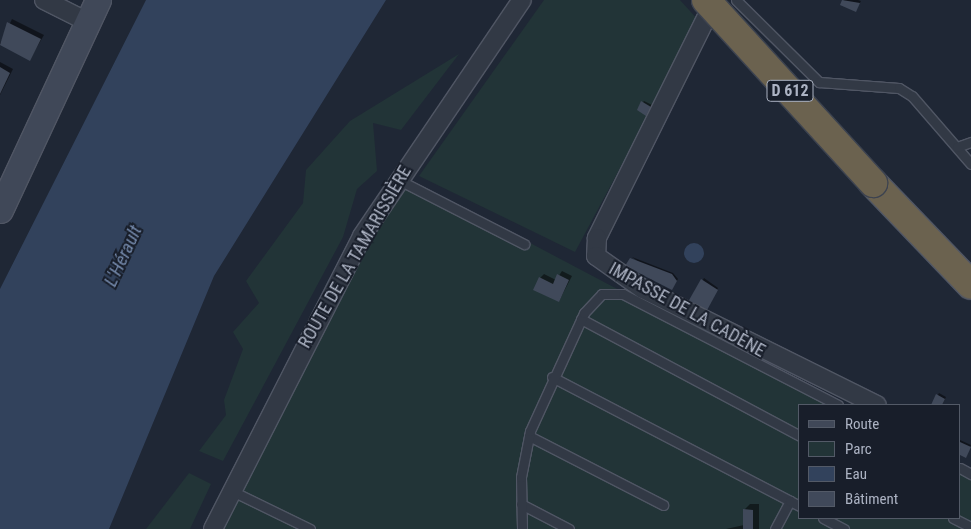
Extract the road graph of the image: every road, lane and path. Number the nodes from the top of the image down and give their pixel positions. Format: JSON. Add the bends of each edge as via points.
{"nodes":[{"id":1,"x":44,"y":0,"type":"edge"},
{"id":2,"x":522,"y":0,"type":"edge"},
{"id":3,"x":706,"y":0,"type":"edge"},
{"id":4,"x":716,"y":0,"type":"edge"},
{"id":5,"x":736,"y":0,"type":"edge"},
{"id":6,"x":93,"y":11,"type":"edge"},
{"id":7,"x":971,"y":142,"type":"edge"},
{"id":8,"x":958,"y":147,"type":"junction"},
{"id":9,"x":971,"y":164,"type":"edge"},
{"id":10,"x":397,"y":178,"type":"junction"},
{"id":11,"x":6,"y":181,"type":"edge"},
{"id":12,"x":0,"y":210,"type":"edge"},
{"id":13,"x":524,"y":244,"type":"dead end"},
{"id":14,"x":971,"y":285,"type":"edge"},
{"id":15,"x":581,"y":319,"type":"junction"},
{"id":16,"x":552,"y":377,"type":"junction"},
{"id":17,"x":836,"y":404,"type":"edge"},
{"id":18,"x":874,"y":404,"type":"edge"},
{"id":19,"x":798,"y":435,"type":"edge"},
{"id":20,"x":529,"y":436,"type":"junction"},
{"id":21,"x":230,"y":490,"type":"junction"},
{"id":22,"x":790,"y":501,"type":"junction"},
{"id":23,"x":521,"y":504,"type":"junction"},
{"id":24,"x":663,"y":505,"type":"dead end"},
{"id":25,"x":798,"y":505,"type":"edge"},
{"id":26,"x":825,"y":519,"type":"edge"},
{"id":27,"x":955,"y":519,"type":"edge"},
{"id":28,"x":971,"y":527,"type":"edge"},
{"id":29,"x":213,"y":529,"type":"edge"},
{"id":30,"x":310,"y":529,"type":"edge"},
{"id":31,"x":522,"y":529,"type":"edge"},
{"id":32,"x":569,"y":529,"type":"edge"},
{"id":33,"x":775,"y":529,"type":"edge"},
{"id":34,"x":844,"y":529,"type":"edge"}],
"edges":[{"from":1,"to":6,"type":"street"},
{"from":2,"to":10,"type":"street","name":"ROUTE DE LA TAMARISSIÈRE"},
{"from":3,"to":14,"type":"highway","number":"D 612","bridge":true},
{"from":4,"to":18,"type":"street","name":"IMPASSE DE LA CADÈNE","via":[[596,238],[596,256],[643,289]]},
{"from":5,"to":8,"type":"lane","via":[[819,82],[899,88],[912,96]]},
{"from":6,"to":11,"type":"street"},
{"from":7,"to":8,"type":"lane"},
{"from":8,"to":9,"type":"lane"},
{"from":10,"to":13,"type":"lane"},
{"from":10,"to":21,"type":"street","name":"ROUTE DE LA TAMARISSIÈRE","via":[[315,323]]},
{"from":11,"to":12,"type":"street"},
{"from":15,"to":16,"type":"lane"},
{"from":15,"to":17,"type":"lane","via":[[602,294],[623,294]]},
{"from":15,"to":19,"type":"lane"},
{"from":16,"to":20,"type":"lane"},
{"from":16,"to":22,"type":"lane"},
{"from":20,"to":23,"type":"lane","via":[[520,476]]},
{"from":20,"to":24,"type":"lane"},
{"from":21,"to":29,"type":"street","name":"ROUTE DE LA TAMARISSIÈRE"},
{"from":21,"to":30,"type":"lane"},
{"from":22,"to":25,"type":"lane"},
{"from":22,"to":33,"type":"lane"},
{"from":23,"to":31,"type":"lane"},
{"from":23,"to":32,"type":"lane"},
{"from":26,"to":34,"type":"lane"},
{"from":27,"to":28,"type":"lane"}]}
